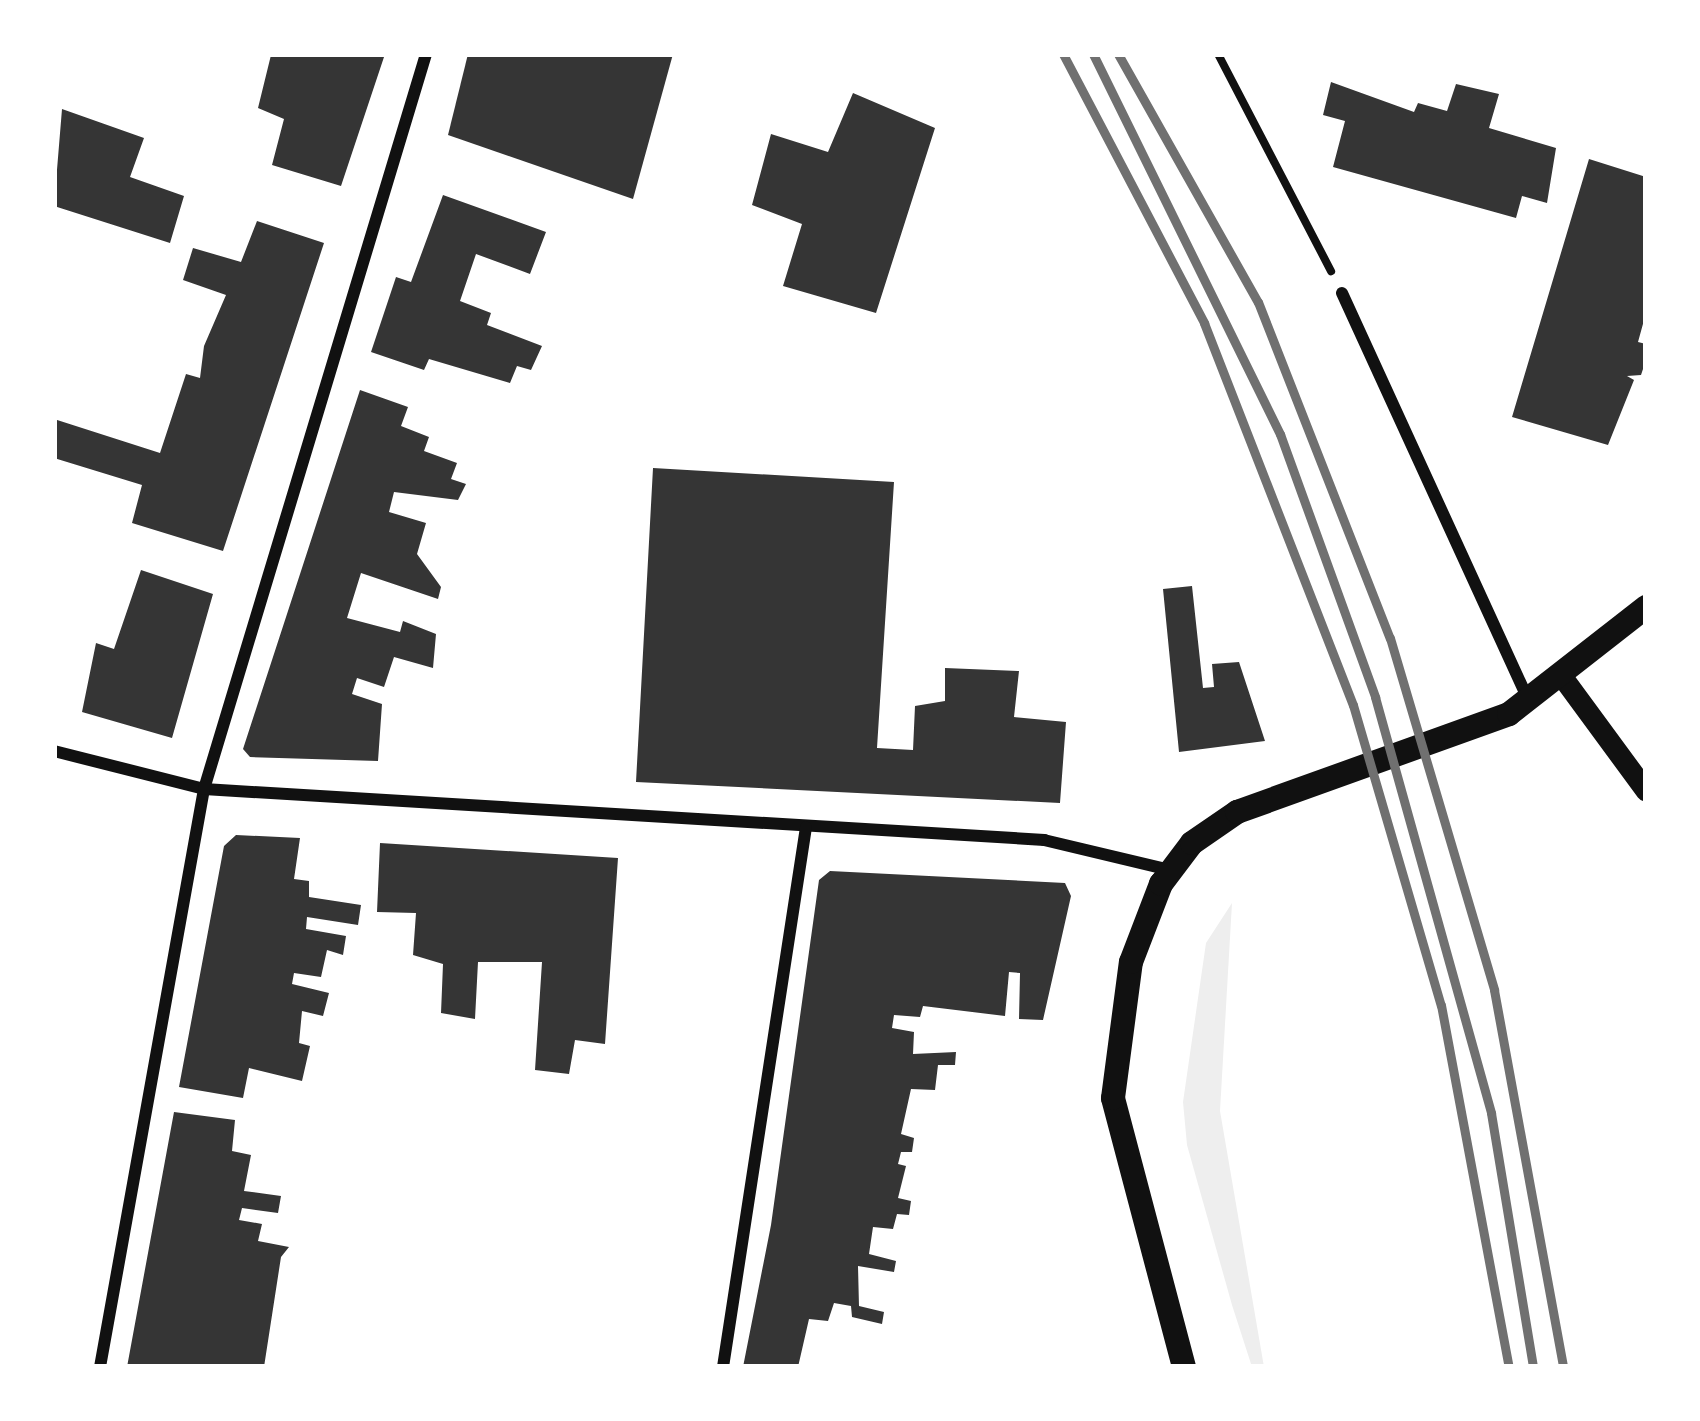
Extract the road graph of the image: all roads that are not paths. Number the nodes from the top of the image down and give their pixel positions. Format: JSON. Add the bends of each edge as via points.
{"nodes":[{"id":1,"x":425,"y":54,"type":"edge"},
{"id":2,"x":1342,"y":293,"type":"road end"},
{"id":3,"x":1646,"y":607,"type":"edge"},
{"id":4,"x":1563,"y":678,"type":"junction"},
{"id":5,"x":1529,"y":702,"type":"junction"},
{"id":6,"x":54,"y":751,"type":"edge"},
{"id":7,"x":204,"y":789,"type":"junction"},
{"id":8,"x":1646,"y":790,"type":"edge"},
{"id":9,"x":806,"y":827,"type":"junction"},
{"id":10,"x":1170,"y":870,"type":"junction"},
{"id":11,"x":100,"y":1367,"type":"edge"},
{"id":12,"x":723,"y":1367,"type":"edge"},
{"id":13,"x":1184,"y":1367,"type":"edge"}],
"edges":[{"from":1,"to":7,"type":"street"},
{"from":2,"to":5,"type":"street"},
{"from":3,"to":4,"type":"main road"},
{"from":4,"to":5,"type":"main road"},
{"from":4,"to":8,"type":"street"},
{"from":5,"to":10,"type":"main road","via":[[1474,730],[1237,812]]},
{"from":6,"to":7,"type":"street"},
{"from":7,"to":9,"type":"street"},
{"from":7,"to":11,"type":"street"},
{"from":9,"to":10,"type":"street","via":[[1044,840]]},
{"from":9,"to":12,"type":"street"},
{"from":10,"to":13,"type":"main road","via":[[1131,962],[1112,1072],[1122,1145]]}]}
